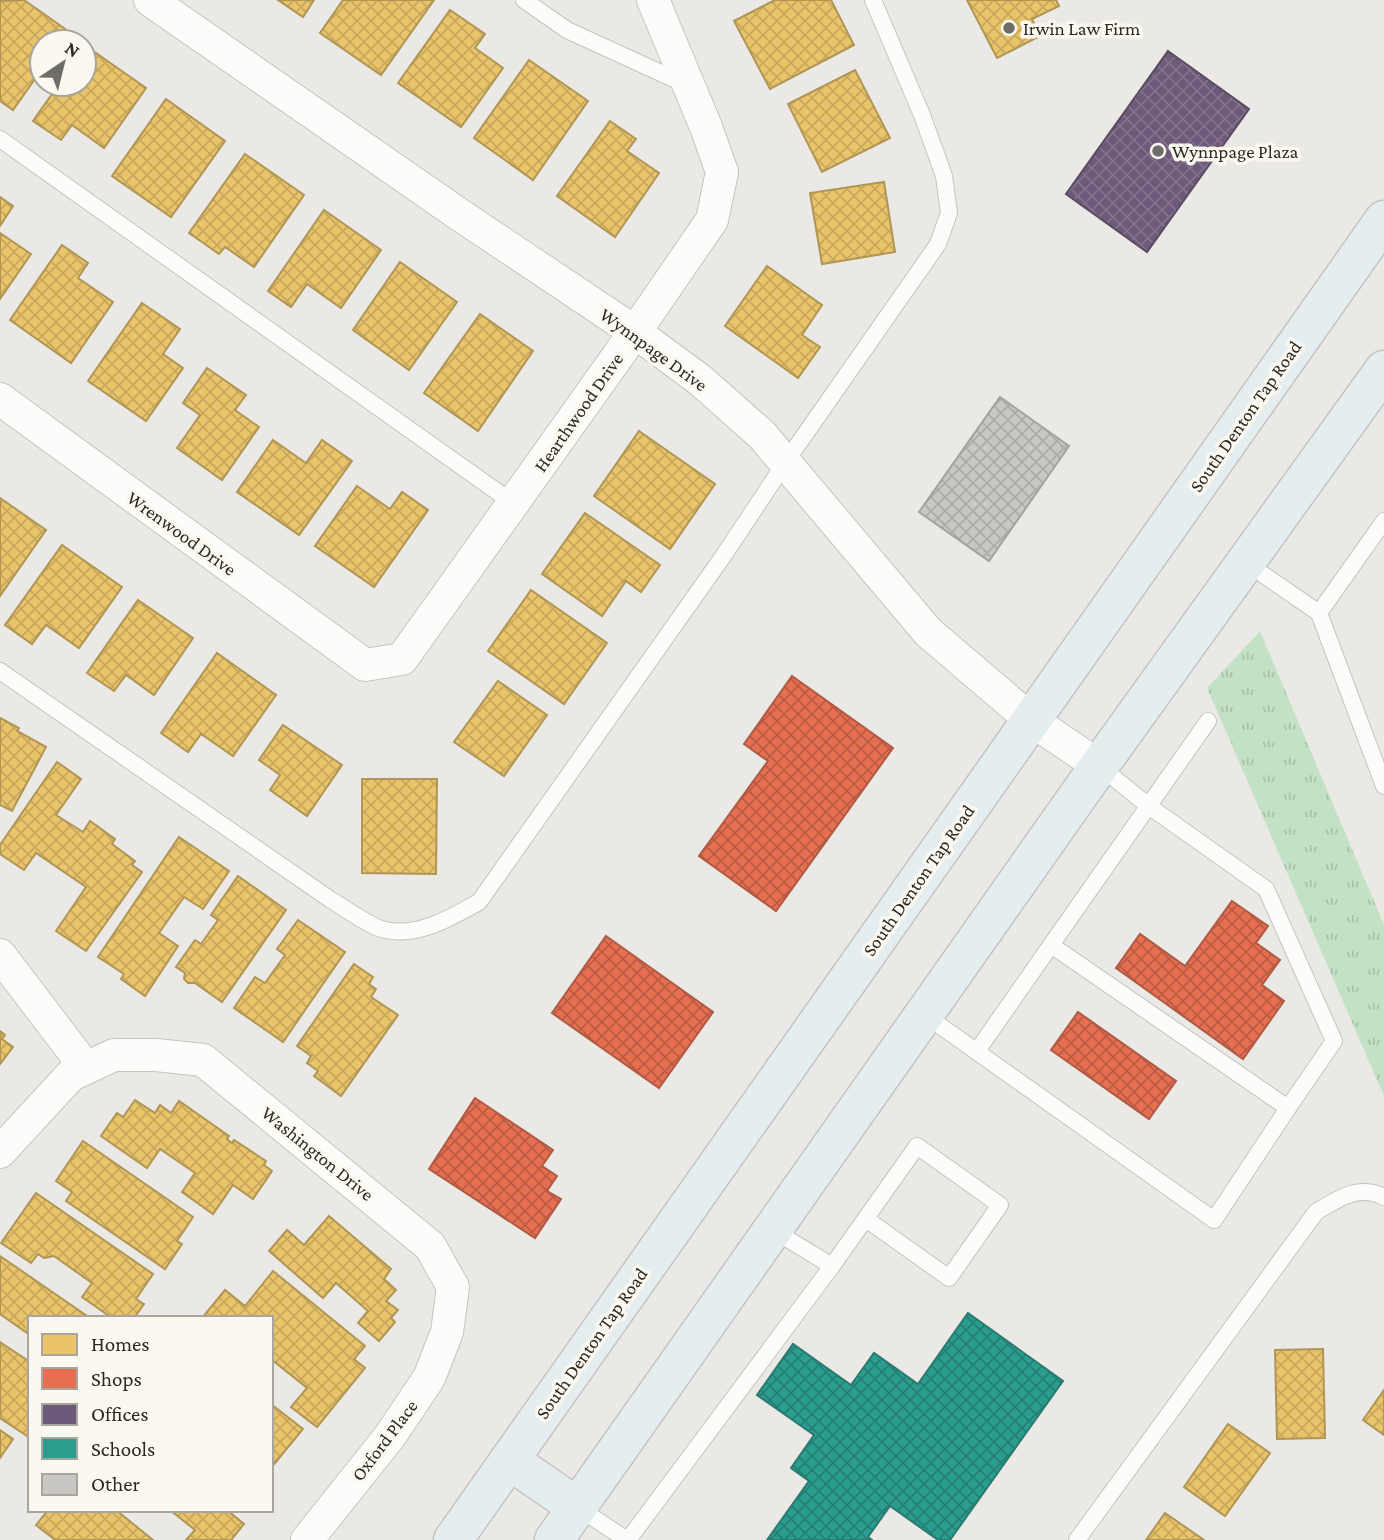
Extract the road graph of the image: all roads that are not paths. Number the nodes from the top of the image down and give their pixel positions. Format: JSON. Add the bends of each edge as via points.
{"nodes":[{"id":1,"x":150,"y":0,"type":"edge"},
{"id":2,"x":524,"y":0,"type":"edge"},
{"id":3,"x":653,"y":0,"type":"edge"},
{"id":4,"x":873,"y":0,"type":"edge"},
{"id":5,"x":689,"y":86,"type":"junction"},
{"id":6,"x":0,"y":139,"type":"edge"},
{"id":7,"x":1384,"y":220,"type":"edge"},
{"id":8,"x":635,"y":332,"type":"junction"},
{"id":9,"x":1384,"y":370,"type":"edge"},
{"id":10,"x":0,"y":399,"type":"edge"},
{"id":11,"x":785,"y":463,"type":"junction"},
{"id":12,"x":513,"y":503,"type":"junction"},
{"id":13,"x":1384,"y":521,"type":"edge"},
{"id":14,"x":1245,"y":562,"type":"junction"},
{"id":15,"x":1319,"y":613,"type":"junction"},
{"id":16,"x":365,"y":665,"type":"joint"},
{"id":17,"x":0,"y":671,"type":"edge"},
{"id":18,"x":1031,"y":720,"type":"junction"},
{"id":19,"x":1208,"y":721,"type":"dead end"},
{"id":20,"x":1099,"y":766,"type":"junction"},
{"id":21,"x":1384,"y":786,"type":"edge"},
{"id":22,"x":1150,"y":807,"type":"junction"},
{"id":23,"x":1051,"y":945,"type":"junction"},
{"id":24,"x":0,"y":955,"type":"edge"},
{"id":25,"x":925,"y":1015,"type":"junction"},
{"id":26,"x":976,"y":1051,"type":"junction"},
{"id":27,"x":100,"y":1061,"type":"junction"},
{"id":28,"x":1288,"y":1108,"type":"junction"},
{"id":29,"x":0,"y":1152,"type":"edge"},
{"id":30,"x":1384,"y":1197,"type":"edge"},
{"id":31,"x":866,"y":1219,"type":"junction"},
{"id":32,"x":773,"y":1230,"type":"junction"},
{"id":33,"x":832,"y":1266,"type":"junction"},
{"id":34,"x":447,"y":1332,"type":"joint"},
{"id":35,"x":509,"y":1460,"type":"junction"},
{"id":36,"x":577,"y":1507,"type":"junction"},
{"id":37,"x":307,"y":1540,"type":"edge"},
{"id":38,"x":453,"y":1540,"type":"edge"},
{"id":39,"x":554,"y":1540,"type":"edge"},
{"id":40,"x":627,"y":1540,"type":"edge"},
{"id":41,"x":1077,"y":1540,"type":"edge"}],
"edges":[{"from":1,"to":8,"type":"street","name":"Wynnpage Drive"},
{"from":2,"to":5,"type":"lane","via":[[567,30]]},
{"from":3,"to":5,"type":"street","name":"Hearthwood Drive"},
{"from":4,"to":11,"type":"lane","via":[[944,176],[949,213],[938,244]]},
{"from":5,"to":8,"type":"street","name":"Hearthwood Drive","via":[[722,172],[712,220]]},
{"from":6,"to":12,"type":"lane"},
{"from":7,"to":18,"type":"main road","name":"South Denton Tap Road"},
{"from":8,"to":11,"type":"street","name":"Wynnpage Drive","via":[[701,380],[762,435]]},
{"from":8,"to":12,"type":"street","name":"Hearthwood Drive"},
{"from":9,"to":14,"type":"main road"},
{"from":10,"to":16,"type":"street","name":"Wrenwood Drive"},
{"from":11,"to":17,"type":"lane","via":[[479,902],[416,931],[383,930],[331,900]]},
{"from":11,"to":18,"type":"street","name":"Wynnpage Drive","via":[[928,632]]},
{"from":12,"to":16,"type":"street","name":"Hearthwood Drive","via":[[402,659]]},
{"from":13,"to":15,"type":"lane"},
{"from":14,"to":15,"type":"lane"},
{"from":14,"to":20,"type":"main road"},
{"from":15,"to":21,"type":"lane"},
{"from":18,"to":20,"type":"street","name":"Wynnpage Drive"},
{"from":18,"to":35,"type":"main road","name":"South Denton Tap Road"},
{"from":19,"to":22,"type":"lane"},
{"from":20,"to":22,"type":"lane"},
{"from":20,"to":25,"type":"main road"},
{"from":22,"to":23,"type":"lane"},
{"from":22,"to":28,"type":"lane","via":[[1266,890],[1335,1041]]},
{"from":23,"to":26,"type":"lane"},
{"from":23,"to":28,"type":"lane"},
{"from":24,"to":27,"type":"street"},
{"from":25,"to":26,"type":"lane"},
{"from":25,"to":32,"type":"main road"},
{"from":26,"to":28,"type":"lane","via":[[1214,1220]]},
{"from":27,"to":29,"type":"street","via":[[71,1075]]},
{"from":27,"to":34,"type":"street","name":"Washington Drive","via":[[156,1055],[203,1060],[430,1245],[453,1287]]},
{"from":30,"to":41,"type":"lane","via":[[1372,1191],[1349,1192],[1316,1212]]},
{"from":31,"to":31,"type":"lane","via":[[918,1146],[1000,1205],[949,1278]]},
{"from":31,"to":33,"type":"lane"},
{"from":32,"to":33,"type":"lane"},
{"from":32,"to":36,"type":"main road"},
{"from":33,"to":40,"type":"lane"},
{"from":34,"to":37,"type":"street","name":"Oxford Place","via":[[429,1378],[390,1436]]},
{"from":35,"to":36,"type":"main road"},
{"from":35,"to":38,"type":"main road","name":"South Denton Tap Road"},
{"from":36,"to":39,"type":"main road"},
{"from":36,"to":40,"type":"lane"}]}
